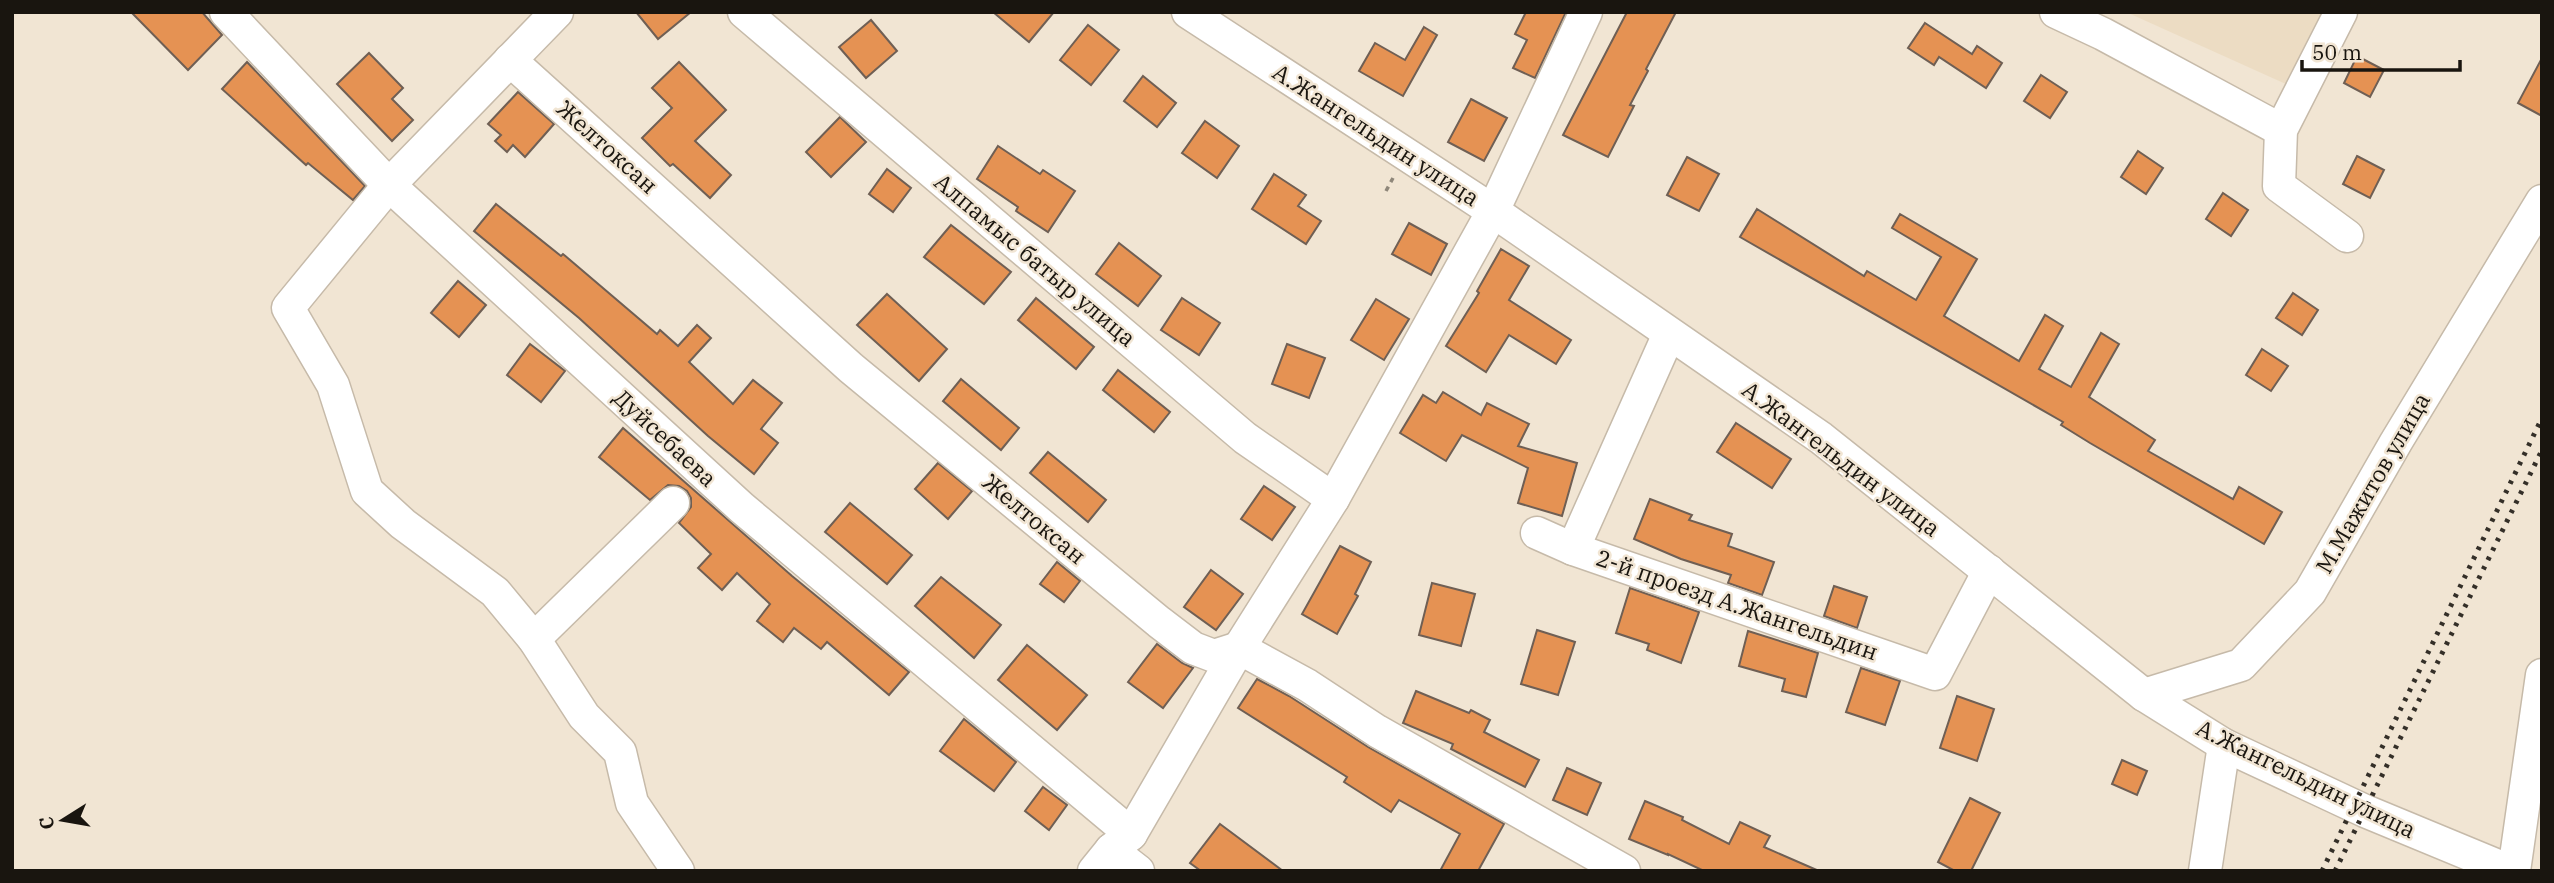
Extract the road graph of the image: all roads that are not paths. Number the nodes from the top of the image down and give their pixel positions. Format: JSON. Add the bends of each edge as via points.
{"nodes":[{"id":1,"x":226,"y":12,"type":"edge"},
{"id":2,"x":557,"y":12,"type":"edge"},
{"id":3,"x":744,"y":12,"type":"edge"},
{"id":4,"x":1188,"y":12,"type":"edge"},
{"id":5,"x":1586,"y":12,"type":"edge"},
{"id":6,"x":2056,"y":12,"type":"edge"},
{"id":7,"x":2341,"y":12,"type":"edge"},
{"id":8,"x":510,"y":60,"type":"junction"},
{"id":9,"x":2281,"y":130,"type":"junction"},
{"id":10,"x":389,"y":185,"type":"junction"},
{"id":11,"x":2542,"y":201,"type":"edge"},
{"id":12,"x":1493,"y":211,"type":"junction"},
{"id":13,"x":2347,"y":236,"type":"dead end"},
{"id":14,"x":1669,"y":334,"type":"junction"},
{"id":15,"x":1332,"y":499,"type":"junction"},
{"id":16,"x":673,"y":503,"type":"dead end"},
{"id":17,"x":1537,"y":533,"type":"dead end"},
{"id":18,"x":1573,"y":549,"type":"junction"},
{"id":19,"x":1989,"y":571,"type":"junction"},
{"id":20,"x":534,"y":639,"type":"junction"},
{"id":21,"x":1239,"y":648,"type":"junction"},
{"id":22,"x":2542,"y":675,"type":"edge"},
{"id":23,"x":2144,"y":695,"type":"junction"},
{"id":24,"x":2224,"y":745,"type":"junction"},
{"id":25,"x":1112,"y":852,"type":"edge"},
{"id":26,"x":678,"y":871,"type":"edge"},
{"id":27,"x":1138,"y":871,"type":"edge"},
{"id":28,"x":1624,"y":871,"type":"edge"},
{"id":29,"x":2205,"y":871,"type":"edge"},
{"id":30,"x":2512,"y":871,"type":"edge"}],
"edges":[{"from":1,"to":10,"type":"street","name":"Дуйсебаева"},
{"from":2,"to":8,"type":"street"},
{"from":3,"to":15,"type":"street","name":"Алпамыс батыр улица","via":[[1245,438]]},
{"from":4,"to":12,"type":"street","name":"А.Жангельдин улица"},
{"from":5,"to":12,"type":"street"},
{"from":6,"to":9,"type":"street"},
{"from":7,"to":9,"type":"street"},
{"from":8,"to":10,"type":"street"},
{"from":8,"to":21,"type":"street","name":"Желтоксан","via":[[851,368],[1159,622],[1193,648],[1214,656]]},
{"from":9,"to":13,"type":"street","via":[[2279,186]]},
{"from":10,"to":20,"type":"street","via":[[288,308],[333,385],[367,491],[403,524],[495,592]]},
{"from":10,"to":25,"type":"street","name":"Дуйсебаева"},
{"from":11,"to":23,"type":"street","name":"М.Мажитов улица","via":[[2310,592],[2241,665]]},
{"from":12,"to":14,"type":"street","name":"А.Жангельдин улица"},
{"from":12,"to":15,"type":"street"},
{"from":14,"to":18,"type":"street","name":"2-й проезд А.Жангельдин"},
{"from":14,"to":19,"type":"street","name":"А.Жангельдин улица","via":[[1821,438]]},
{"from":15,"to":21,"type":"street"},
{"from":16,"to":20,"type":"street"},
{"from":17,"to":18,"type":"street"},
{"from":18,"to":19,"type":"street","name":"2-й проезд А.Жангельдин","via":[[1935,674]]},
{"from":19,"to":23,"type":"street","name":"А.Жангельдин улица"},
{"from":20,"to":26,"type":"street","via":[[584,716],[621,752],[632,803]]},
{"from":21,"to":25,"type":"street"},
{"from":21,"to":28,"type":"street"},
{"from":22,"to":30,"type":"street"},
{"from":23,"to":24,"type":"street","name":"А.Жангельдин улица"},
{"from":24,"to":29,"type":"street"},
{"from":24,"to":30,"type":"street","name":"А.Жангельдин улица","via":[[2365,811]]},
{"from":25,"to":27,"type":"street","name":"Дуйсебаева"}]}
